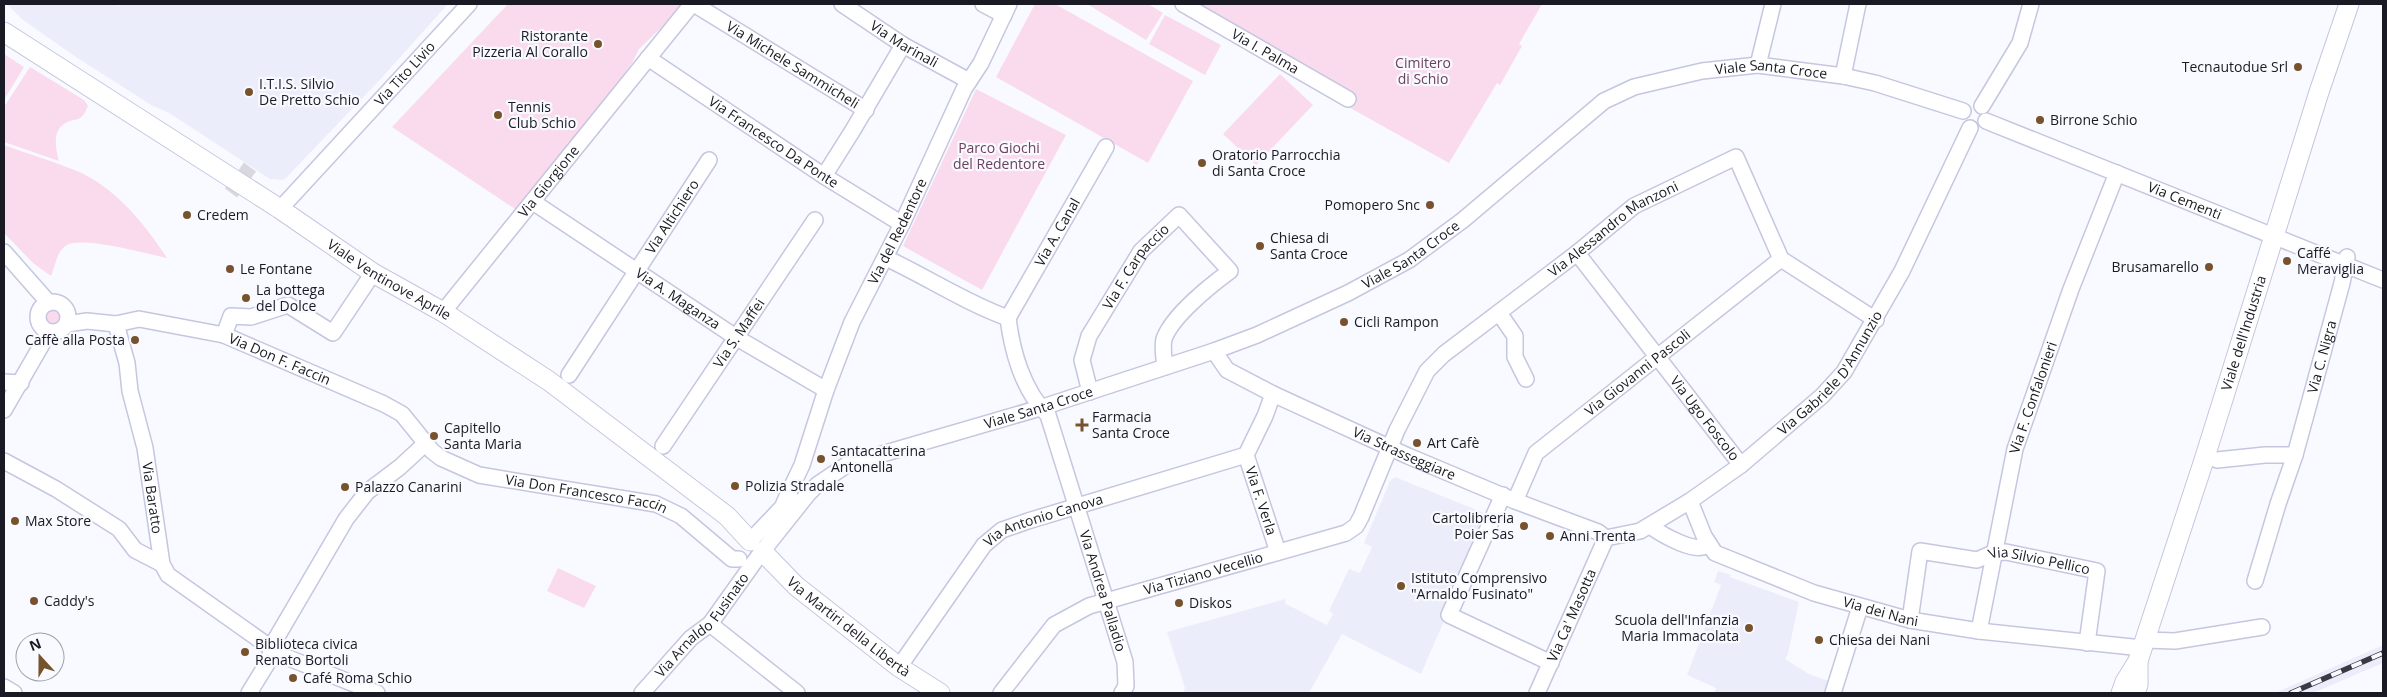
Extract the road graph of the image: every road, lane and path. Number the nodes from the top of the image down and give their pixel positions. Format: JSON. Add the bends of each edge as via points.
{"nodes":[{"id":1,"x":468,"y":4,"type":"edge"},
{"id":2,"x":692,"y":4,"type":"edge"},
{"id":3,"x":842,"y":4,"type":"edge"},
{"id":4,"x":984,"y":4,"type":"edge"},
{"id":5,"x":1183,"y":4,"type":"edge"},
{"id":6,"x":1773,"y":4,"type":"edge"},
{"id":7,"x":1858,"y":4,"type":"edge"},
{"id":8,"x":2031,"y":4,"type":"edge"},
{"id":9,"x":2350,"y":4,"type":"edge"},
{"id":10,"x":1007,"y":9,"type":"edge"},
{"id":11,"x":6,"y":35,"type":"edge"},
{"id":12,"x":903,"y":45,"type":"junction"},
{"id":13,"x":648,"y":58,"type":"junction"},
{"id":14,"x":1758,"y":65,"type":"junction"},
{"id":15,"x":1843,"y":76,"type":"junction"},
{"id":16,"x":969,"y":81,"type":"junction"},
{"id":17,"x":1348,"y":99,"type":"dead end"},
{"id":18,"x":1982,"y":106,"type":"junction"},
{"id":19,"x":866,"y":110,"type":"junction"},
{"id":20,"x":1963,"y":111,"type":"junction"},
{"id":21,"x":1986,"y":121,"type":"junction"},
{"id":22,"x":1970,"y":128,"type":"junction"},
{"id":23,"x":1106,"y":147,"type":"dead end"},
{"id":24,"x":708,"y":160,"type":"dead end"},
{"id":25,"x":2117,"y":173,"type":"junction"},
{"id":26,"x":824,"y":176,"type":"junction"},
{"id":27,"x":534,"y":202,"type":"junction"},
{"id":28,"x":280,"y":209,"type":"junction"},
{"id":29,"x":815,"y":220,"type":"dead end"},
{"id":30,"x":902,"y":224,"type":"junction"},
{"id":31,"x":2273,"y":235,"type":"junction"},
{"id":32,"x":4,"y":252,"type":"edge"},
{"id":33,"x":1577,"y":253,"type":"junction"},
{"id":34,"x":886,"y":258,"type":"junction"},
{"id":35,"x":1781,"y":259,"type":"junction"},
{"id":36,"x":2346,"y":260,"type":"junction"},
{"id":37,"x":638,"y":270,"type":"junction"},
{"id":38,"x":369,"y":279,"type":"junction"},
{"id":39,"x":2383,"y":280,"type":"edge"},
{"id":40,"x":45,"y":305,"type":"junction"},
{"id":41,"x":443,"y":312,"type":"junction"},
{"id":42,"x":1499,"y":313,"type":"junction"},
{"id":43,"x":67,"y":318,"type":"junction"},
{"id":44,"x":1008,"y":318,"type":"junction"},
{"id":45,"x":1876,"y":320,"type":"junction"},
{"id":46,"x":116,"y":324,"type":"junction"},
{"id":47,"x":45,"y":329,"type":"junction"},
{"id":48,"x":224,"y":335,"type":"junction"},
{"id":49,"x":737,"y":338,"type":"junction"},
{"id":50,"x":1214,"y":351,"type":"junction"},
{"id":51,"x":1658,"y":356,"type":"junction"},
{"id":52,"x":1165,"y":367,"type":"junction"},
{"id":53,"x":569,"y":375,"type":"dead end"},
{"id":54,"x":1526,"y":379,"type":"dead end"},
{"id":55,"x":4,"y":382,"type":"edge"},
{"id":56,"x":21,"y":383,"type":"junction"},
{"id":57,"x":826,"y":390,"type":"junction"},
{"id":58,"x":1090,"y":392,"type":"junction"},
{"id":59,"x":1273,"y":394,"type":"junction"},
{"id":60,"x":1040,"y":408,"type":"junction"},
{"id":61,"x":4,"y":410,"type":"edge"},
{"id":62,"x":427,"y":442,"type":"junction"},
{"id":63,"x":663,"y":446,"type":"dead end"},
{"id":64,"x":1389,"y":448,"type":"junction"},
{"id":65,"x":1246,"y":454,"type":"junction"},
{"id":66,"x":2295,"y":455,"type":"junction"},
{"id":67,"x":2217,"y":460,"type":"dead end"},
{"id":68,"x":4,"y":461,"type":"edge"},
{"id":69,"x":802,"y":464,"type":"junction"},
{"id":70,"x":1741,"y":465,"type":"junction"},
{"id":71,"x":808,"y":489,"type":"junction"},
{"id":72,"x":1509,"y":498,"type":"junction"},
{"id":73,"x":1690,"y":501,"type":"junction"},
{"id":74,"x":784,"y":503,"type":"junction"},
{"id":75,"x":1076,"y":505,"type":"junction"},
{"id":76,"x":1650,"y":526,"type":"junction"},
{"id":77,"x":1606,"y":538,"type":"junction"},
{"id":78,"x":1708,"y":544,"type":"junction"},
{"id":79,"x":758,"y":547,"type":"junction"},
{"id":80,"x":1278,"y":552,"type":"junction"},
{"id":81,"x":1993,"y":553,"type":"junction"},
{"id":82,"x":739,"y":559,"type":"dead end"},
{"id":83,"x":162,"y":564,"type":"junction"},
{"id":84,"x":2256,"y":581,"type":"dead end"},
{"id":85,"x":1105,"y":602,"type":"junction"},
{"id":86,"x":1860,"y":608,"type":"junction"},
{"id":87,"x":1910,"y":620,"type":"junction"},
{"id":88,"x":710,"y":624,"type":"junction"},
{"id":89,"x":2262,"y":627,"type":"dead end"},
{"id":90,"x":1979,"y":631,"type":"junction"},
{"id":91,"x":2087,"y":643,"type":"junction"},
{"id":92,"x":272,"y":649,"type":"junction"},
{"id":93,"x":2142,"y":650,"type":"junction"},
{"id":94,"x":1551,"y":663,"type":"junction"},
{"id":95,"x":899,"y":668,"type":"junction"},
{"id":96,"x":4,"y":687,"type":"edge"},
{"id":97,"x":14,"y":693,"type":"edge"},
{"id":98,"x":249,"y":693,"type":"edge"},
{"id":99,"x":377,"y":693,"type":"edge"},
{"id":100,"x":642,"y":693,"type":"edge"},
{"id":101,"x":797,"y":693,"type":"edge"},
{"id":102,"x":940,"y":693,"type":"edge"},
{"id":103,"x":1001,"y":693,"type":"edge"},
{"id":104,"x":1122,"y":693,"type":"edge"},
{"id":105,"x":1537,"y":693,"type":"edge"},
{"id":106,"x":1833,"y":693,"type":"edge"},
{"id":107,"x":2121,"y":693,"type":"edge"},
{"id":108,"x":2135,"y":693,"type":"edge"}],
"edges":[{"from":1,"to":28,"type":"street","name":"Via Tito Livio"},
{"from":2,"to":13,"type":"street","name":"Via Giorgione"},
{"from":2,"to":19,"type":"street","name":"Via Michele Sammicheli"},
{"from":3,"to":12,"type":"street","name":"Via Marinali"},
{"from":4,"to":10,"type":"street"},
{"from":5,"to":17,"type":"street","name":"Via I. Palma"},
{"from":6,"to":14,"type":"street"},
{"from":7,"to":15,"type":"street"},
{"from":8,"to":18,"type":"street","via":[[2020,43]]},
{"from":9,"to":31,"type":"main road","name":"Viale dell'Industria"},
{"from":10,"to":16,"type":"street","name":"Via del Redentore"},
{"from":11,"to":28,"type":"main road","name":"Viale Ventinove Aprile"},
{"from":12,"to":16,"type":"street","name":"Via Marinali"},
{"from":12,"to":19,"type":"street"},
{"from":13,"to":26,"type":"street","name":"Via Francesco Da Ponte"},
{"from":13,"to":27,"type":"street","name":"Via Giorgione"},
{"from":14,"to":15,"type":"street","name":"Viale Santa Croce"},
{"from":14,"to":50,"type":"street","name":"Viale Santa Croce","via":[[1692,74],[1634,87],[1604,101],[1463,220],[1409,260],[1348,293]]},
{"from":15,"to":20,"type":"street","name":"Viale Santa Croce"},
{"from":16,"to":30,"type":"street","name":"Via del Redentore"},
{"from":18,"to":20,"type":"street","via":[[1975,104]]},
{"from":18,"to":21,"type":"street","via":[[1988,116]]},
{"from":19,"to":26,"type":"street"},
{"from":20,"to":22,"type":"street","via":[[1963,121]]},
{"from":21,"to":22,"type":"street","via":[[1976,129]]},
{"from":21,"to":25,"type":"street","name":"Via Cementi"},
{"from":22,"to":45,"type":"street","name":"Via Gabriele D'Annunzio"},
{"from":23,"to":44,"type":"street","name":"Via A. Canal"},
{"from":24,"to":37,"type":"street","name":"Via Altichiero"},
{"from":25,"to":31,"type":"street","name":"Via Cementi"},
{"from":25,"to":81,"type":"street","name":"Via F. Confalonieri","via":[[2015,449]]},
{"from":26,"to":30,"type":"street","name":"Via Francesco Da Ponte"},
{"from":27,"to":37,"type":"street","name":"Via A. Maganza"},
{"from":27,"to":41,"type":"street","name":"Via Giorgione"},
{"from":28,"to":38,"type":"main road","name":"Viale Ventinove Aprile"},
{"from":29,"to":49,"type":"street","name":"Via S. Maffei"},
{"from":30,"to":34,"type":"street","name":"Via del Redentore"},
{"from":31,"to":36,"type":"street","name":"Via Cementi"},
{"from":31,"to":93,"type":"main road","name":"Viale dell'Industria"},
{"from":32,"to":40,"type":"street"},
{"from":33,"to":35,"type":"street","name":"Via Alessandro Manzoni","via":[[1634,206],[1736,157]]},
{"from":33,"to":42,"type":"street","name":"Via Alessandro Manzoni"},
{"from":33,"to":51,"type":"street","name":"Via Ugo Foscolo"},
{"from":34,"to":44,"type":"street","via":[[985,310]]},
{"from":34,"to":57,"type":"street","name":"Via del Redentore","via":[[852,322]]},
{"from":35,"to":45,"type":"street"},
{"from":35,"to":51,"type":"street","name":"Via Giovanni Pascoli"},
{"from":36,"to":39,"type":"street","name":"Via Cementi"},
{"from":36,"to":66,"type":"street","name":"Via C. Nigra"},
{"from":37,"to":49,"type":"street","name":"Via A. Maganza"},
{"from":37,"to":53,"type":"street","name":"Via Altichiero"},
{"from":38,"to":41,"type":"main road","name":"Viale Ventinove Aprile"},
{"from":38,"to":48,"type":"street","name":"Viale Ventinove Aprile","via":[[333,333],[288,305],[251,317],[231,316]]},
{"from":40,"to":43,"type":"street","via":[[58,303]]},
{"from":40,"to":47,"type":"street","via":[[38,314]]},
{"from":41,"to":79,"type":"main road","name":"Viale Ventinove Aprile","via":[[549,381],[727,516]]},
{"from":42,"to":54,"type":"street","via":[[1515,336],[1515,357]]},
{"from":42,"to":64,"type":"street","name":"Via Alessandro Manzoni","via":[[1444,354],[1427,371]]},
{"from":43,"to":46,"type":"street"},
{"from":43,"to":47,"type":"street","via":[[61,330]]},
{"from":44,"to":60,"type":"street","name":"Via Andrea Palladio","via":[[1019,368]]},
{"from":45,"to":70,"type":"street","name":"Via Gabriele D'Annunzio","via":[[1844,372],[1822,396]]},
{"from":46,"to":48,"type":"street","name":"Via Don F. Faccin","via":[[139,319]]},
{"from":46,"to":83,"type":"street","name":"Via Baratto","via":[[145,448]]},
{"from":47,"to":56,"type":"street","via":[[41,349]]},
{"from":48,"to":62,"type":"street","name":"Via Don F. Faccin","via":[[384,404],[402,414]]},
{"from":49,"to":57,"type":"street","name":"Via A. Maganza"},
{"from":49,"to":63,"type":"street","name":"Via S. Maffei"},
{"from":50,"to":52,"type":"street","name":"Viale Santa Croce"},
{"from":50,"to":59,"type":"street","name":"Via Strasseggiare","via":[[1227,370]]},
{"from":51,"to":70,"type":"street","name":"Via Ugo Foscolo"},
{"from":51,"to":72,"type":"street","name":"Via Giovanni Pascoli","via":[[1536,453]]},
{"from":52,"to":58,"type":"street","name":"Viale Santa Croce"},
{"from":52,"to":58,"type":"street","name":"Via F. Carpaccio","via":[[1164,339],[1175,322],[1200,294],[1230,271],[1179,215],[1141,251],[1089,336],[1082,360]]},
{"from":55,"to":56,"type":"street"},
{"from":56,"to":61,"type":"street"},
{"from":57,"to":69,"type":"street","name":"Via del Redentore"},
{"from":58,"to":60,"type":"street","name":"Viale Santa Croce"},
{"from":59,"to":64,"type":"street","name":"Via Strasseggiare"},
{"from":59,"to":65,"type":"street","name":"Via F. Verla"},
{"from":60,"to":71,"type":"street","name":"Viale Santa Croce","via":[[848,464]]},
{"from":60,"to":75,"type":"street","name":"Via Andrea Palladio","via":[[1048,415]]},
{"from":62,"to":82,"type":"street","name":"Via Don Francesco Faccin","via":[[441,458],[479,474],[656,504],[681,516],[732,559]]},
{"from":62,"to":92,"type":"street","via":[[367,492],[346,519]]},
{"from":64,"to":72,"type":"street","name":"Via Strasseggiare"},
{"from":64,"to":80,"type":"street","name":"Via Tiziano Vecellio","via":[[1356,526],[1346,533]]},
{"from":65,"to":75,"type":"street","name":"Via Antonio Canova"},
{"from":65,"to":80,"type":"street","name":"Via F. Verla"},
{"from":66,"to":67,"type":"street"},
{"from":66,"to":84,"type":"street","name":"Via C. Nigra"},
{"from":68,"to":83,"type":"street","via":[[119,529],[135,550]]},
{"from":69,"to":71,"type":"street"},
{"from":69,"to":74,"type":"street","name":"Via del Redentore"},
{"from":70,"to":73,"type":"street","name":"Via Gabriele D'Annunzio"},
{"from":71,"to":74,"type":"street","name":"Viale Santa Croce"},
{"from":71,"to":79,"type":"street","name":"Viale Santa Croce"},
{"from":72,"to":77,"type":"street","name":"Via Strasseggiare"},
{"from":72,"to":94,"type":"street","name":"Via Giovanni Pascoli","via":[[1449,615]]},
{"from":73,"to":76,"type":"street","name":"Via Gabriele D'Annunzio"},
{"from":73,"to":78,"type":"street","name":"Via dei Nani"},
{"from":74,"to":79,"type":"street","name":"Viale Santa Croce"},
{"from":75,"to":85,"type":"street","name":"Via Andrea Palladio"},
{"from":75,"to":95,"type":"street","name":"Via Antonio Canova","via":[[1002,530],[984,545]]},
{"from":76,"to":77,"type":"street","name":"Via Gabriele D'Annunzio"},
{"from":76,"to":78,"type":"street","via":[[1666,537],[1697,549]]},
{"from":77,"to":94,"type":"street","name":"Via Ca' Masotta"},
{"from":78,"to":86,"type":"street","name":"Via dei Nani","via":[[1724,558]]},
{"from":79,"to":88,"type":"street","name":"Via Arnaldo Fusinato"},
{"from":79,"to":95,"type":"main road","name":"Via Martiri della Libertà","via":[[796,586]]},
{"from":80,"to":85,"type":"street","name":"Via Tiziano Vecellio"},
{"from":81,"to":87,"type":"street","name":"Via Silvio Pellico","via":[[1977,560],[1920,551]]},
{"from":81,"to":90,"type":"street","name":"Via F. Confalonieri"},
{"from":81,"to":91,"type":"street","name":"Via Silvio Pellico","via":[[2006,552],[2097,571]]},
{"from":83,"to":92,"type":"street","via":[[168,575]]},
{"from":85,"to":103,"type":"street","name":"Via Tiziano Vecellio","via":[[1089,606],[1054,625]]},
{"from":85,"to":104,"type":"street","name":"Via Andrea Palladio","via":[[1124,662],[1126,686]]},
{"from":86,"to":87,"type":"street","name":"Via dei Nani"},
{"from":86,"to":106,"type":"street"},
{"from":87,"to":90,"type":"street","name":"Via dei Nani"},
{"from":88,"to":100,"type":"street","name":"Via Arnaldo Fusinato","via":[[691,638]]},
{"from":88,"to":101,"type":"street"},
{"from":89,"to":93,"type":"street","name":"Via dei Nani","via":[[2175,641]]},
{"from":90,"to":91,"type":"street","name":"Via dei Nani"},
{"from":91,"to":93,"type":"street","name":"Via dei Nani"},
{"from":92,"to":98,"type":"street"},
{"from":92,"to":99,"type":"street"},
{"from":93,"to":107,"type":"main road","name":"Viale dell'Industria"},
{"from":93,"to":108,"type":"main road","name":"Viale dell'Industria"},
{"from":94,"to":105,"type":"street","name":"Via Ca' Masotta"},
{"from":95,"to":102,"type":"main road","name":"Via Martiri della Libertà"},
{"from":96,"to":97,"type":"street"}]}
